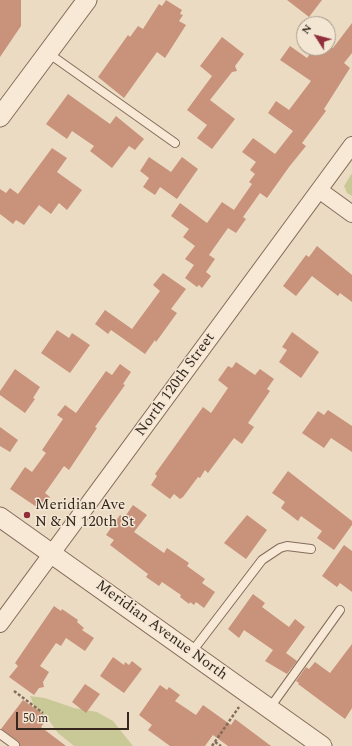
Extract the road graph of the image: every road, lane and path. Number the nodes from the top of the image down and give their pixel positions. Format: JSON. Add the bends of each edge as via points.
{"nodes":[{"id":1,"x":87,"y":0,"type":"edge"},
{"id":2,"x":48,"y":53,"type":"junction"},
{"id":3,"x":3,"y":108,"type":"edge"},
{"id":4,"x":175,"y":143,"type":"dead end"},
{"id":5,"x":352,"y":145,"type":"edge"},
{"id":6,"x":319,"y":190,"type":"junction"},
{"id":7,"x":352,"y":214,"type":"edge"},
{"id":8,"x":0,"y":516,"type":"edge"},
{"id":9,"x":311,"y":549,"type":"dead end"},
{"id":10,"x":52,"y":553,"type":"junction"},
{"id":11,"x":340,"y":610,"type":"dead end"},
{"id":12,"x":0,"y":624,"type":"edge"},
{"id":13,"x":191,"y":653,"type":"junction"},
{"id":14,"x":14,"y":691,"type":"dead end"},
{"id":15,"x":239,"y":707,"type":"dead end"},
{"id":16,"x":269,"y":709,"type":"junction"},
{"id":17,"x":43,"y":713,"type":"dead end"},
{"id":18,"x":0,"y":734,"type":"edge"},
{"id":19,"x":215,"y":742,"type":"junction"},
{"id":20,"x":15,"y":745,"type":"edge"},
{"id":21,"x":212,"y":746,"type":"edge"},
{"id":22,"x":221,"y":746,"type":"edge"},
{"id":23,"x":322,"y":746,"type":"edge"}],
"edges":[{"from":1,"to":2,"type":"street"},
{"from":2,"to":3,"type":"street"},
{"from":2,"to":4,"type":"lane"},
{"from":5,"to":6,"type":"street","name":"North 120th Street"},
{"from":6,"to":7,"type":"street"},
{"from":6,"to":10,"type":"street","name":"North 120th Street"},
{"from":8,"to":10,"type":"street","name":"Meridian Avenue North"},
{"from":9,"to":13,"type":"lane","via":[[287,546],[262,560]]},
{"from":10,"to":12,"type":"street","name":"North 120th Street"},
{"from":10,"to":13,"type":"street","name":"Meridian Avenue North"},
{"from":11,"to":16,"type":"lane"},
{"from":13,"to":16,"type":"street","name":"Meridian Avenue North"},
{"from":14,"to":17,"type":"path"},
{"from":15,"to":19,"type":"path"},
{"from":16,"to":23,"type":"street","name":"Meridian Avenue North"},
{"from":18,"to":20,"type":"lane"},
{"from":19,"to":21,"type":"path"},
{"from":19,"to":22,"type":"path"}]}
